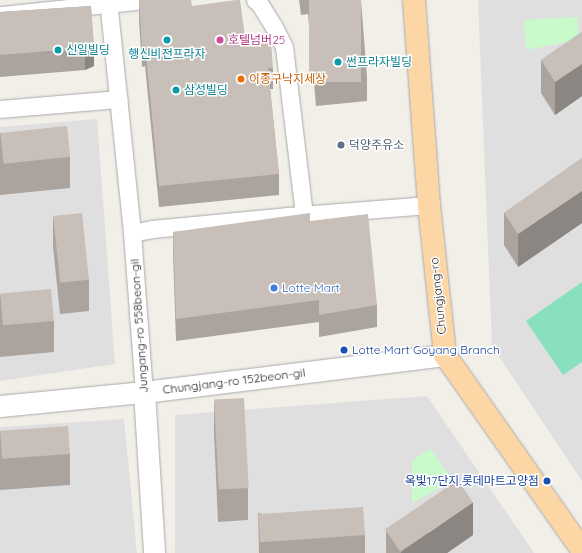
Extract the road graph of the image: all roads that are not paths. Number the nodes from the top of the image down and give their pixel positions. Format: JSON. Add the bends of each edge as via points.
{"nodes":[{"id":1,"x":146,"y":0,"type":"edge"},
{"id":2,"x":255,"y":0,"type":"edge"},
{"id":3,"x":414,"y":0,"type":"edge"},
{"id":4,"x":108,"y":1,"type":"edge"},
{"id":5,"x":0,"y":15,"type":"edge"},
{"id":6,"x":119,"y":99,"type":"junction"},
{"id":7,"x":0,"y":109,"type":"edge"},
{"id":8,"x":429,"y":205,"type":"junction"},
{"id":9,"x":304,"y":215,"type":"junction"},
{"id":10,"x":132,"y":233,"type":"junction"},
{"id":11,"x":445,"y":355,"type":"junction"},
{"id":12,"x":144,"y":392,"type":"junction"},
{"id":13,"x":0,"y":406,"type":"edge"},
{"id":14,"x":582,"y":550,"type":"edge"},
{"id":15,"x":154,"y":553,"type":"edge"}],
"edges":[{"from":1,"to":4,"type":"street"},
{"from":2,"to":9,"type":"street","via":[[284,47]]},
{"from":3,"to":8,"type":"main road","name":"Chungjang-ro"},
{"from":4,"to":5,"type":"street"},
{"from":4,"to":6,"type":"street","name":"Jungang-ro 558beon-gil"},
{"from":6,"to":7,"type":"street"},
{"from":6,"to":10,"type":"street","name":"Jungang-ro 558beon-gil"},
{"from":8,"to":9,"type":"street"},
{"from":8,"to":11,"type":"main road","name":"Chungjang-ro"},
{"from":9,"to":10,"type":"street"},
{"from":10,"to":12,"type":"street","name":"Jungang-ro 558beon-gil"},
{"from":11,"to":12,"type":"street","name":"Chungjang-ro 152beon-gil"},
{"from":11,"to":14,"type":"main road","name":"Chungjang-ro"},
{"from":12,"to":13,"type":"street","name":"Chungjang-ro 152beon-gil"},
{"from":12,"to":15,"type":"street","name":"Jungang-ro 558beon-gil"}]}
